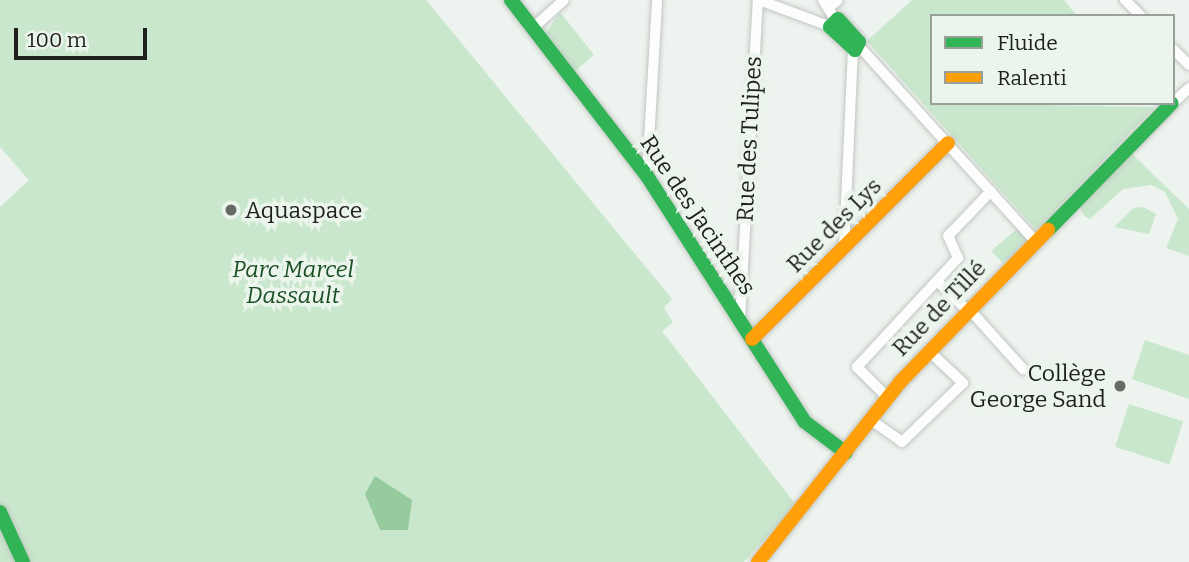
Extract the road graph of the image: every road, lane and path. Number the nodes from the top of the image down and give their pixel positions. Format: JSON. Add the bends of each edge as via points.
{"nodes":[{"id":1,"x":511,"y":0,"type":"edge"},
{"id":2,"x":564,"y":0,"type":"edge"},
{"id":3,"x":657,"y":0,"type":"edge"},
{"id":4,"x":758,"y":0,"type":"edge"},
{"id":5,"x":831,"y":10,"type":"edge"},
{"id":6,"x":534,"y":27,"type":"junction"},
{"id":7,"x":856,"y":48,"type":"junction"},
{"id":8,"x":1175,"y":51,"type":"edge"},
{"id":9,"x":1189,"y":65,"type":"edge"},
{"id":10,"x":1189,"y":88,"type":"edge"},
{"id":11,"x":1175,"y":101,"type":"edge"},
{"id":12,"x":1171,"y":105,"type":"edge"},
{"id":13,"x":948,"y":143,"type":"junction"},
{"id":14,"x":647,"y":176,"type":"junction"},
{"id":15,"x":991,"y":191,"type":"junction"},
{"id":16,"x":1035,"y":241,"type":"junction"},
{"id":17,"x":844,"y":248,"type":"junction"},
{"id":18,"x":938,"y":282,"type":"junction"},
{"id":19,"x":969,"y":310,"type":"junction"},
{"id":20,"x":740,"y":320,"type":"junction"},
{"id":21,"x":752,"y":339,"type":"junction"},
{"id":22,"x":929,"y":351,"type":"junction"},
{"id":23,"x":1023,"y":369,"type":"dead end"},
{"id":24,"x":888,"y":398,"type":"junction"},
{"id":25,"x":871,"y":420,"type":"junction"},
{"id":26,"x":846,"y":453,"type":"junction"},
{"id":27,"x":0,"y":512,"type":"edge"},
{"id":28,"x":23,"y":562,"type":"edge"},
{"id":29,"x":758,"y":562,"type":"edge"}],
"edges":[{"from":1,"to":6,"type":"street","name":"Rue des Jacinthes"},
{"from":2,"to":6,"type":"street"},
{"from":3,"to":14,"type":"street"},
{"from":4,"to":5,"type":"street"},
{"from":4,"to":20,"type":"street","name":"Rue des Tulipes"},
{"from":5,"to":7,"type":"street"},
{"from":6,"to":14,"type":"street","name":"Rue des Jacinthes"},
{"from":7,"to":13,"type":"street"},
{"from":7,"to":17,"type":"street"},
{"from":8,"to":9,"type":"street"},
{"from":10,"to":11,"type":"street","name":"Rue de Tillé"},
{"from":12,"to":16,"type":"street","name":"Rue de Tillé"},
{"from":13,"to":15,"type":"street"},
{"from":13,"to":17,"type":"street","name":"Rue des Lys"},
{"from":14,"to":20,"type":"street","name":"Rue des Jacinthes"},
{"from":15,"to":16,"type":"street"},
{"from":15,"to":18,"type":"street","via":[[948,236],[960,256]]},
{"from":16,"to":19,"type":"street","name":"Rue de Tillé"},
{"from":17,"to":21,"type":"street","name":"Rue des Lys"},
{"from":18,"to":19,"type":"street"},
{"from":18,"to":24,"type":"street","via":[[857,367]]},
{"from":19,"to":22,"type":"street","name":"Rue de Tillé"},
{"from":19,"to":23,"type":"street"},
{"from":20,"to":21,"type":"street","name":"Rue des Jacinthes"},
{"from":21,"to":26,"type":"street","name":"Rue des Jacinthes","via":[[805,422]]},
{"from":22,"to":24,"type":"street","name":"Rue de Tillé"},
{"from":22,"to":25,"type":"street","via":[[962,383],[902,442]]},
{"from":24,"to":25,"type":"street","name":"Rue de Tillé"},
{"from":25,"to":26,"type":"street","name":"Rue de Tillé"},
{"from":26,"to":29,"type":"street","name":"Rue de Tillé"},
{"from":27,"to":28,"type":"street"}]}
